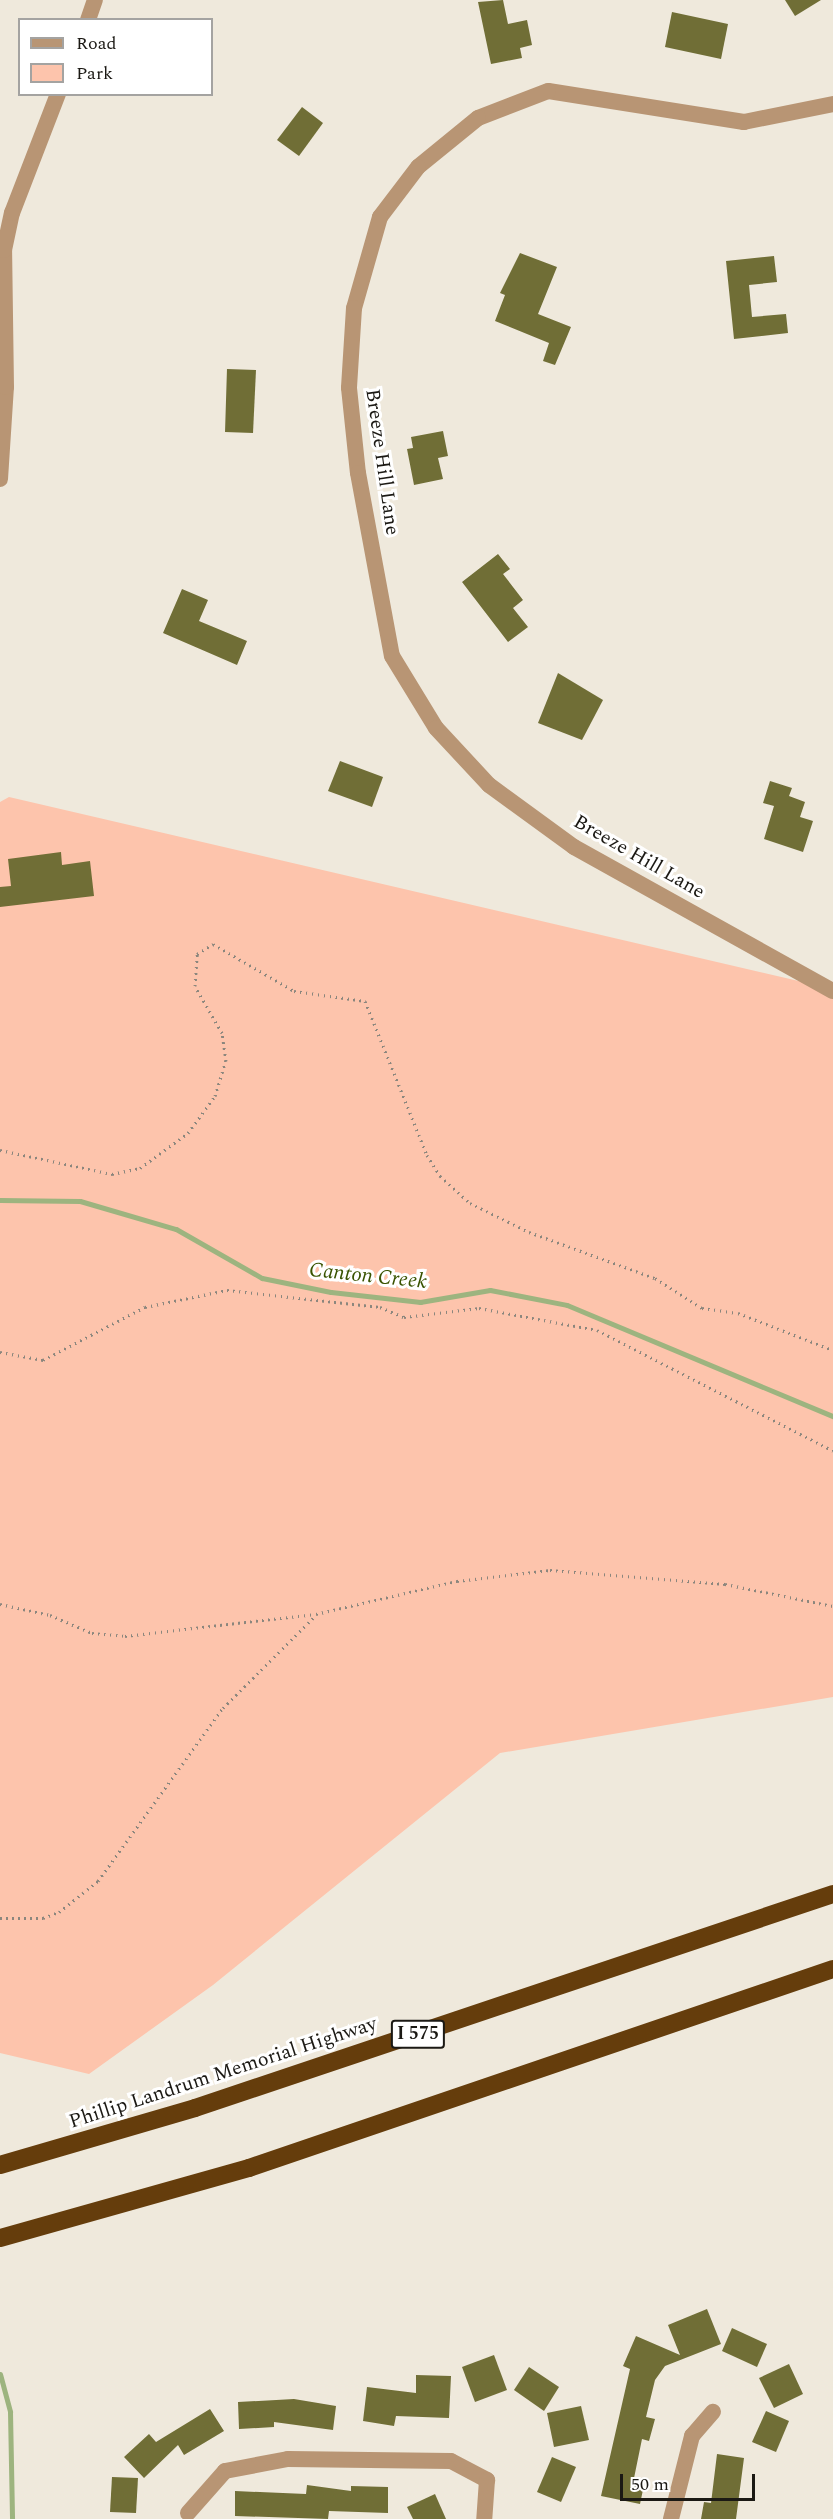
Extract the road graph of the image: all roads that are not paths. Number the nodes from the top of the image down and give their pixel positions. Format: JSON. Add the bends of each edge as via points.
{"nodes":[{"id":1,"x":96,"y":0,"type":"edge"},
{"id":2,"x":89,"y":18,"type":"edge"},
{"id":3,"x":57,"y":96,"type":"edge"},
{"id":4,"x":833,"y":104,"type":"edge"},
{"id":5,"x":0,"y":479,"type":"edge"},
{"id":6,"x":833,"y":991,"type":"edge"},
{"id":7,"x":833,"y":1894,"type":"edge"},
{"id":8,"x":833,"y":1969,"type":"edge"},
{"id":9,"x":0,"y":2165,"type":"edge"},
{"id":10,"x":0,"y":2238,"type":"edge"},
{"id":11,"x":713,"y":2412,"type":"dead end"},
{"id":12,"x":188,"y":2513,"type":"dead end"},
{"id":13,"x":484,"y":2519,"type":"edge"},
{"id":14,"x":671,"y":2519,"type":"edge"}],
"edges":[{"from":1,"to":2,"type":"street"},
{"from":3,"to":5,"type":"street","via":[[12,213],[4,250],[6,387]]},
{"from":4,"to":6,"type":"street","name":"Breeze Hill Lane","via":[[744,122],[548,91],[478,118],[418,167],[380,217],[354,308],[349,388],[358,473],[392,656],[436,728],[489,785],[574,847]]},
{"from":7,"to":9,"type":"highway","name":"Phillip Landrum Memorial Highway","number":"I 575","via":[[195,2108]]},
{"from":8,"to":10,"type":"highway","via":[[249,2168]]},
{"from":11,"to":14,"type":"street","via":[[692,2436]]},
{"from":12,"to":13,"type":"street","via":[[225,2470],[288,2459],[451,2461],[487,2480]]}]}
